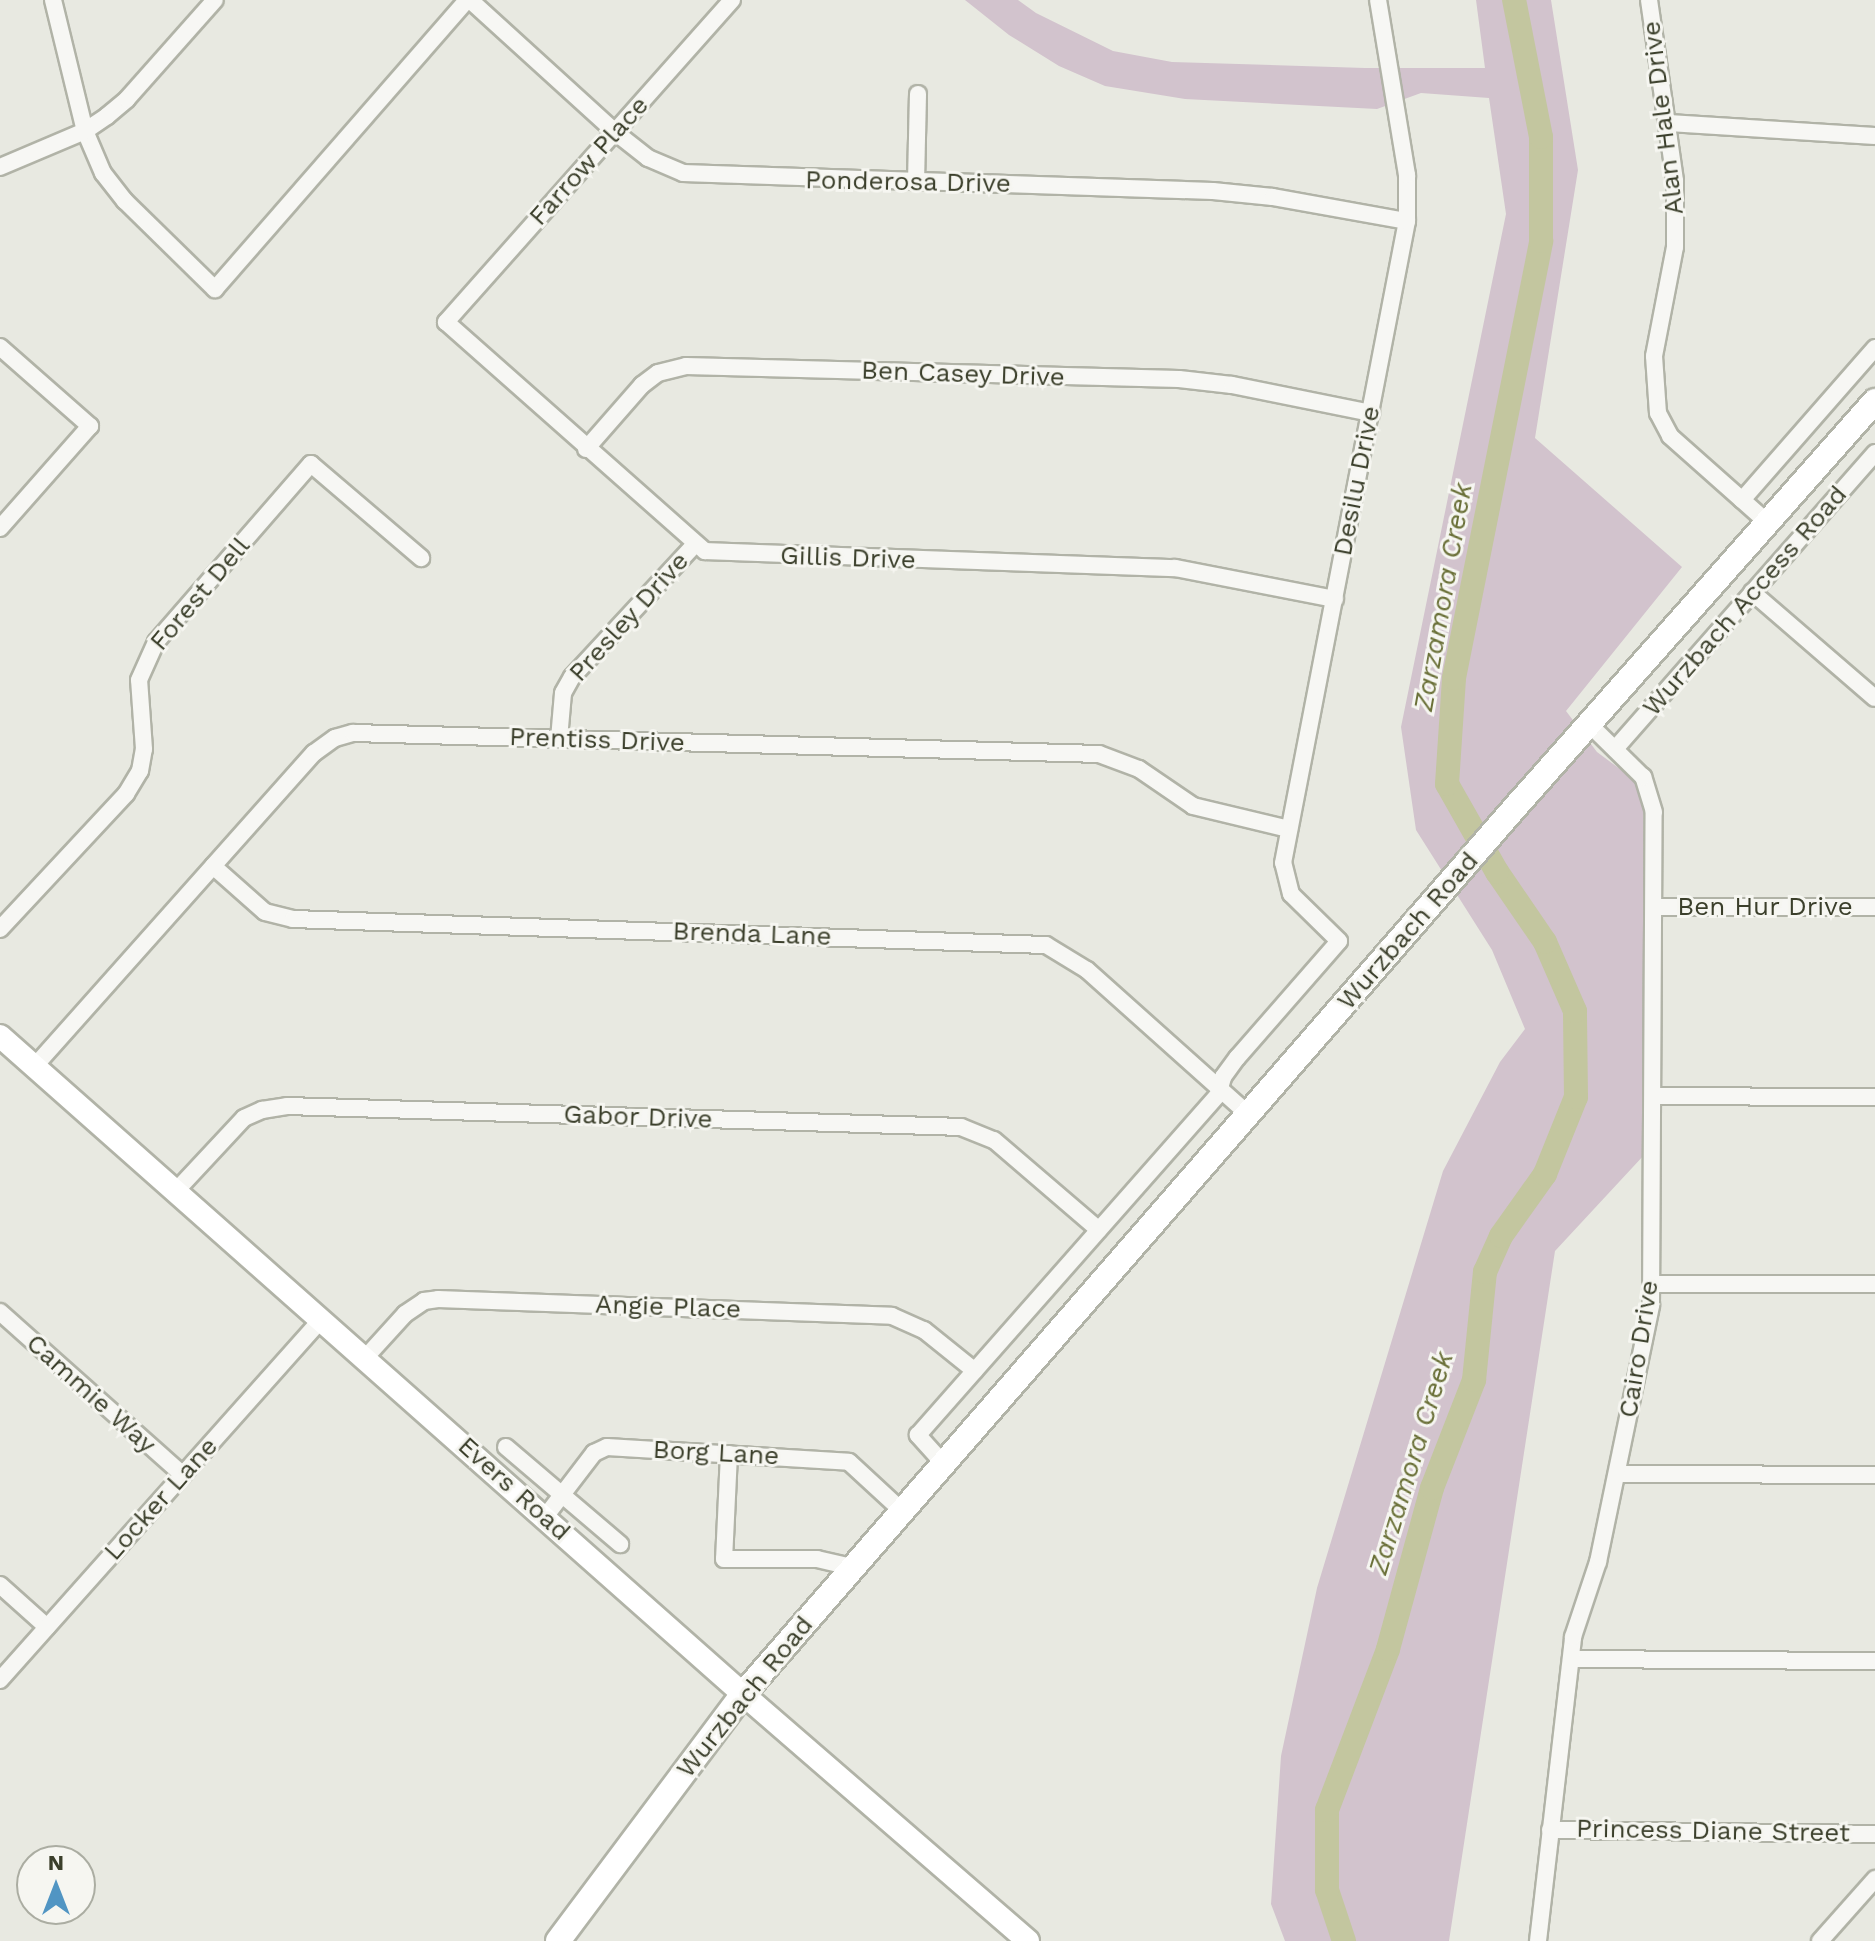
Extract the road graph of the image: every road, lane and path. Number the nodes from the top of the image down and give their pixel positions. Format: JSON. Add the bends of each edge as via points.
{"nodes":[{"id":1,"x":53,"y":0,"type":"edge"},
{"id":2,"x":215,"y":0,"type":"edge"},
{"id":3,"x":468,"y":0,"type":"edge"},
{"id":4,"x":732,"y":0,"type":"edge"},
{"id":5,"x":1378,"y":0,"type":"edge"},
{"id":6,"x":1649,"y":0,"type":"edge"},
{"id":7,"x":918,"y":94,"type":"dead end"},
{"id":8,"x":1669,"y":123,"type":"junction"},
{"id":9,"x":85,"y":131,"type":"junction"},
{"id":10,"x":615,"y":132,"type":"junction"},
{"id":11,"x":1875,"y":136,"type":"edge"},
{"id":12,"x":0,"y":167,"type":"edge"},
{"id":13,"x":916,"y":182,"type":"junction"},
{"id":14,"x":1407,"y":221,"type":"junction"},
{"id":15,"x":446,"y":322,"type":"joint"},
{"id":16,"x":0,"y":347,"type":"edge"},
{"id":17,"x":1875,"y":348,"type":"edge"},
{"id":18,"x":1875,"y":401,"type":"edge"},
{"id":19,"x":1371,"y":413,"type":"junction"},
{"id":20,"x":586,"y":449,"type":"junction"},
{"id":21,"x":1875,"y":453,"type":"edge"},
{"id":22,"x":1742,"y":500,"type":"junction"},
{"id":23,"x":1767,"y":522,"type":"junction"},
{"id":24,"x":0,"y":528,"type":"edge"},
{"id":25,"x":695,"y":544,"type":"junction"},
{"id":26,"x":421,"y":558,"type":"dead end"},
{"id":27,"x":1752,"y":592,"type":"junction"},
{"id":28,"x":1335,"y":599,"type":"junction"},
{"id":29,"x":1875,"y":698,"type":"edge"},
{"id":30,"x":1589,"y":724,"type":"junction"},
{"id":31,"x":559,"y":739,"type":"junction"},
{"id":32,"x":1615,"y":749,"type":"junction"},
{"id":33,"x":1289,"y":829,"type":"junction"},
{"id":34,"x":213,"y":866,"type":"junction"},
{"id":35,"x":1655,"y":907,"type":"junction"},
{"id":36,"x":1875,"y":907,"type":"edge"},
{"id":37,"x":0,"y":929,"type":"edge"},
{"id":38,"x":1339,"y":941,"type":"joint"},
{"id":39,"x":0,"y":1036,"type":"edge"},
{"id":40,"x":34,"y":1067,"type":"junction"},
{"id":41,"x":1220,"y":1091,"type":"junction"},
{"id":42,"x":1653,"y":1096,"type":"junction"},
{"id":43,"x":1875,"y":1097,"type":"edge"},
{"id":44,"x":1248,"y":1114,"type":"junction"},
{"id":45,"x":175,"y":1192,"type":"junction"},
{"id":46,"x":1099,"y":1230,"type":"junction"},
{"id":47,"x":1651,"y":1284,"type":"junction"},
{"id":48,"x":1875,"y":1284,"type":"edge"},
{"id":49,"x":0,"y":1312,"type":"edge"},
{"id":50,"x":322,"y":1318,"type":"junction"},
{"id":51,"x":366,"y":1357,"type":"junction"},
{"id":52,"x":975,"y":1371,"type":"junction"},
{"id":53,"x":506,"y":1447,"type":"dead end"},
{"id":54,"x":729,"y":1454,"type":"junction"},
{"id":55,"x":943,"y":1463,"type":"junction"},
{"id":56,"x":1617,"y":1474,"type":"junction"},
{"id":57,"x":183,"y":1475,"type":"junction"},
{"id":58,"x":1875,"y":1475,"type":"edge"},
{"id":59,"x":563,"y":1495,"type":"junction"},
{"id":60,"x":901,"y":1510,"type":"junction"},
{"id":61,"x":545,"y":1517,"type":"junction"},
{"id":62,"x":620,"y":1544,"type":"dead end"},
{"id":63,"x":852,"y":1567,"type":"junction"},
{"id":64,"x":0,"y":1585,"type":"edge"},
{"id":65,"x":47,"y":1627,"type":"junction"},
{"id":66,"x":1571,"y":1659,"type":"junction"},
{"id":67,"x":1875,"y":1661,"type":"edge"},
{"id":68,"x":0,"y":1680,"type":"edge"},
{"id":69,"x":743,"y":1694,"type":"junction"},
{"id":70,"x":1550,"y":1830,"type":"junction"},
{"id":71,"x":1875,"y":1834,"type":"edge"},
{"id":72,"x":1875,"y":1879,"type":"edge"},
{"id":73,"x":558,"y":1941,"type":"edge"},
{"id":74,"x":1028,"y":1941,"type":"edge"},
{"id":75,"x":1538,"y":1941,"type":"edge"},
{"id":76,"x":1820,"y":1941,"type":"edge"}],
"edges":[{"from":1,"to":9,"type":"street"},
{"from":2,"to":9,"type":"street","via":[[127,99]]},
{"from":3,"to":9,"type":"street","via":[[215,289],[113,188]]},
{"from":3,"to":10,"type":"street","name":"Ponderosa Drive"},
{"from":4,"to":10,"type":"street","name":"Farrow Place"},
{"from":5,"to":14,"type":"street","name":"Desilu Drive","via":[[1407,175]]},
{"from":6,"to":8,"type":"street","name":"Alan Hale Drive"},
{"from":7,"to":13,"type":"street"},
{"from":8,"to":11,"type":"street"},
{"from":8,"to":22,"type":"street","name":"Alan Hale Drive","via":[[1675,247],[1654,356],[1654,395],[1670,436]]},
{"from":9,"to":12,"type":"street"},
{"from":10,"to":13,"type":"street","name":"Ponderosa Drive","via":[[648,158],[700,176]]},
{"from":10,"to":15,"type":"street","name":"Farrow Place"},
{"from":13,"to":14,"type":"street","name":"Ponderosa Drive","via":[[1213,191]]},
{"from":14,"to":19,"type":"street","name":"Desilu Drive"},
{"from":15,"to":20,"type":"street","name":"Gillis Drive"},
{"from":16,"to":24,"type":"street","via":[[90,426]]},
{"from":17,"to":22,"type":"street"},
{"from":18,"to":23,"type":"main road","name":"Wurzbach Road"},
{"from":19,"to":20,"type":"street","name":"Ben Casey Drive","via":[[1179,379],[686,366],[658,373],[642,385]]},
{"from":19,"to":28,"type":"street","name":"Desilu Drive"},
{"from":20,"to":25,"type":"street","name":"Gillis Drive"},
{"from":21,"to":27,"type":"street","name":"Wurzbach Access Road"},
{"from":22,"to":23,"type":"street","name":"Alan Hale Drive"},
{"from":23,"to":30,"type":"main road","name":"Wurzbach Road"},
{"from":25,"to":28,"type":"street","name":"Gillis Drive","via":[[723,554],[1175,568]]},
{"from":25,"to":31,"type":"street","name":"Presley Drive","via":[[572,677],[563,693]]},
{"from":26,"to":37,"type":"street","name":"Forest Dell","via":[[311,464],[156,642],[139,680],[144,749],[140,771],[126,794]]},
{"from":27,"to":29,"type":"street"},
{"from":27,"to":32,"type":"street","name":"Wurzbach Access Road"},
{"from":28,"to":33,"type":"street","name":"Desilu Drive"},
{"from":30,"to":32,"type":"street","name":"Cairo Drive"},
{"from":30,"to":44,"type":"main road","name":"Wurzbach Road"},
{"from":31,"to":33,"type":"street","name":"Prentiss Drive","via":[[1099,754],[1139,769],[1193,806]]},
{"from":31,"to":34,"type":"street","name":"Prentiss Drive","via":[[353,733],[335,738],[314,753]]},
{"from":32,"to":35,"type":"street","name":"Cairo Drive","via":[[1651,792]]},
{"from":33,"to":38,"type":"street","name":"Desilu Drive","via":[[1283,863],[1291,894]]},
{"from":34,"to":40,"type":"street","name":"Prentiss Drive"},
{"from":34,"to":41,"type":"street","name":"Brenda Lane","via":[[265,912],[293,919],[1046,945],[1087,970]]},
{"from":35,"to":36,"type":"street","name":"Ben Hur Drive"},
{"from":35,"to":42,"type":"street","name":"Cairo Drive"},
{"from":38,"to":41,"type":"street","name":"Wurzbach Road","via":[[1237,1058]]},
{"from":39,"to":40,"type":"main road","name":"Evers Road"},
{"from":40,"to":45,"type":"main road","name":"Evers Road"},
{"from":41,"to":44,"type":"street","name":"Brenda Lane"},
{"from":41,"to":46,"type":"street","name":"Wurzbach Road"},
{"from":42,"to":43,"type":"street"},
{"from":42,"to":47,"type":"street","name":"Cairo Drive"},
{"from":44,"to":55,"type":"main road","name":"Wurzbach Road"},
{"from":45,"to":46,"type":"street","name":"Gabor Drive","via":[[244,1118],[287,1106],[961,1127],[994,1140]]},
{"from":45,"to":50,"type":"main road","name":"Evers Road"},
{"from":46,"to":52,"type":"street","name":"Wurzbach Road"},
{"from":47,"to":48,"type":"street"},
{"from":47,"to":56,"type":"street","name":"Cairo Drive"},
{"from":49,"to":57,"type":"street","name":"Cammie Way"},
{"from":50,"to":51,"type":"main road","name":"Evers Road"},
{"from":50,"to":57,"type":"street","name":"Locker Lane"},
{"from":51,"to":52,"type":"street","name":"Angie Place","via":[[405,1314],[438,1299],[892,1316],[924,1330]]},
{"from":51,"to":61,"type":"main road","name":"Evers Road"},
{"from":52,"to":55,"type":"street","name":"Wurzbach Road","via":[[918,1435]]},
{"from":53,"to":59,"type":"street"},
{"from":54,"to":59,"type":"street","name":"Borg Lane","via":[[607,1447],[594,1453]]},
{"from":54,"to":60,"type":"street","name":"Borg Lane","via":[[849,1462]]},
{"from":54,"to":63,"type":"street","via":[[724,1559],[817,1559]]},
{"from":55,"to":60,"type":"main road","name":"Wurzbach Road"},
{"from":56,"to":58,"type":"street"},
{"from":56,"to":66,"type":"street","name":"Cairo Drive"},
{"from":57,"to":65,"type":"street","name":"Locker Lane"},
{"from":59,"to":61,"type":"street","name":"Borg Lane"},
{"from":59,"to":62,"type":"street"},
{"from":60,"to":63,"type":"main road","name":"Wurzbach Road"},
{"from":61,"to":69,"type":"main road","name":"Evers Road"},
{"from":63,"to":69,"type":"main road","name":"Wurzbach Road"},
{"from":64,"to":65,"type":"street"},
{"from":65,"to":68,"type":"street","name":"Locker Lane"},
{"from":66,"to":67,"type":"street"},
{"from":66,"to":70,"type":"street","name":"Cairo Drive"},
{"from":69,"to":73,"type":"main road","name":"Wurzbach Road"},
{"from":69,"to":74,"type":"main road","name":"Evers Road"},
{"from":70,"to":71,"type":"street","name":"Princess Diane Street"},
{"from":70,"to":75,"type":"street","name":"Cairo Drive"},
{"from":72,"to":76,"type":"street"}]}
